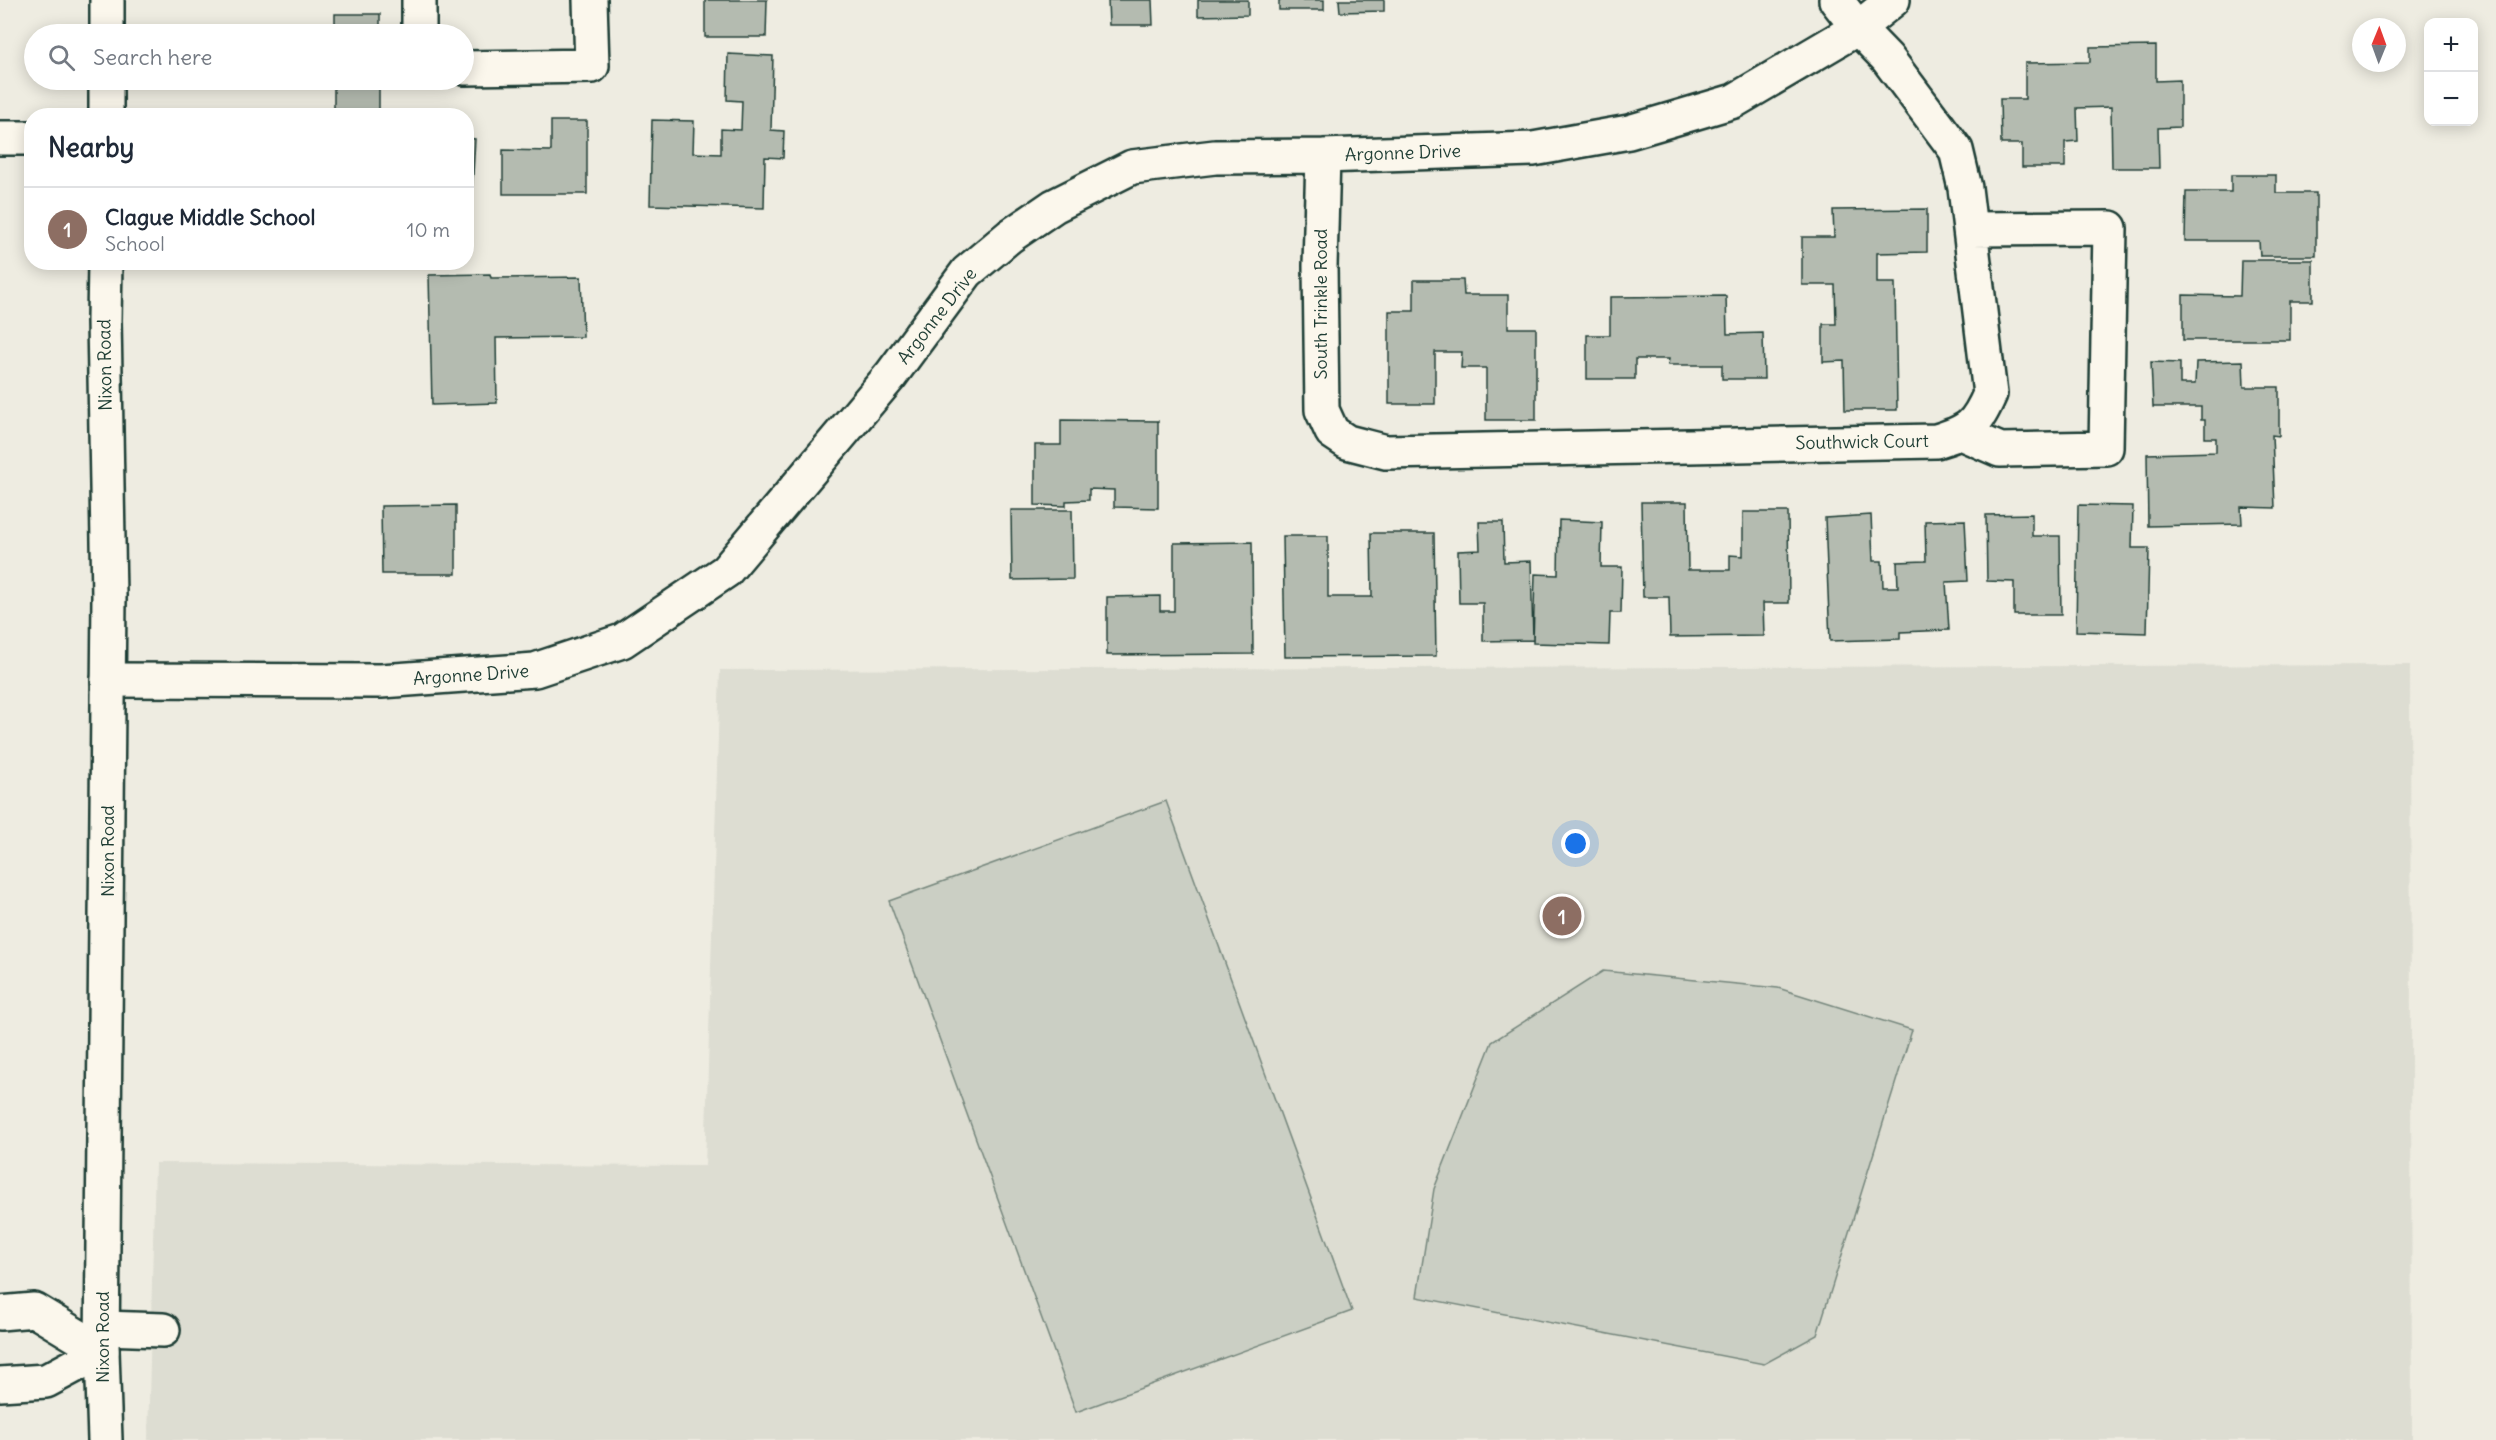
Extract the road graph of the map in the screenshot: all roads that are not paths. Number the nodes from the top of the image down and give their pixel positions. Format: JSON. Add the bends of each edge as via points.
{"nodes":[{"id":1,"x":107,"y":0,"type":"edge"},
{"id":2,"x":419,"y":0,"type":"edge"},
{"id":3,"x":590,"y":0,"type":"edge"},
{"id":4,"x":1836,"y":0,"type":"edge"},
{"id":5,"x":1893,"y":0,"type":"edge"},
{"id":6,"x":106,"y":24,"type":"edge"},
{"id":7,"x":419,"y":24,"type":"edge"},
{"id":8,"x":1858,"y":28,"type":"junction"},
{"id":9,"x":474,"y":68,"type":"edge"},
{"id":10,"x":106,"y":90,"type":"edge"},
{"id":11,"x":106,"y":108,"type":"edge"},
{"id":12,"x":0,"y":138,"type":"edge"},
{"id":13,"x":24,"y":138,"type":"edge"},
{"id":14,"x":1323,"y":156,"type":"junction"},
{"id":15,"x":1971,"y":229,"type":"junction"},
{"id":16,"x":105,"y":270,"type":"edge"},
{"id":17,"x":1961,"y":433,"type":"junction"},
{"id":18,"x":1347,"y":442,"type":"joint"},
{"id":19,"x":108,"y":680,"type":"junction"},
{"id":20,"x":0,"y":1313,"type":"edge"},
{"id":21,"x":164,"y":1330,"type":"dead end"},
{"id":22,"x":103,"y":1340,"type":"junction"},
{"id":23,"x":0,"y":1384,"type":"edge"},
{"id":24,"x":105,"y":1440,"type":"edge"}],
"edges":[{"from":1,"to":6,"type":"street"},
{"from":2,"to":7,"type":"street"},
{"from":3,"to":9,"type":"street","via":[[592,66]]},
{"from":4,"to":8,"type":"street","name":"Southwick Court"},
{"from":5,"to":8,"type":"street","name":"Argonne Drive"},
{"from":8,"to":14,"type":"street","name":"Argonne Drive","via":[[1734,101],[1629,132],[1533,149]]},
{"from":8,"to":15,"type":"street","name":"Southwick Court","via":[[1893,66],[1956,150]]},
{"from":10,"to":11,"type":"street"},
{"from":12,"to":13,"type":"street"},
{"from":14,"to":18,"type":"street","name":"South Trinkle Road","via":[[1322,410],[1332,432]]},
{"from":14,"to":19,"type":"street","name":"Argonne Drive","via":[[1215,157],[1132,167],[1053,206],[968,272],[891,375],[726,571],[622,641],[535,670],[511,672],[381,681]]},
{"from":15,"to":17,"type":"street","name":"Southwick Court","via":[[1990,394],[1979,418]]},
{"from":15,"to":17,"type":"street","via":[[2110,228],[2106,448],[2000,450]]},
{"from":16,"to":19,"type":"street","name":"Nixon Road"},
{"from":17,"to":18,"type":"street","name":"Southwick Court","via":[[1936,441],[1398,452]]},
{"from":19,"to":22,"type":"street","name":"Nixon Road"},
{"from":20,"to":22,"type":"street","via":[[34,1310]]},
{"from":21,"to":22,"type":"street"},
{"from":22,"to":23,"type":"street","via":[[46,1381]]},
{"from":22,"to":24,"type":"street","name":"Nixon Road"}]}
